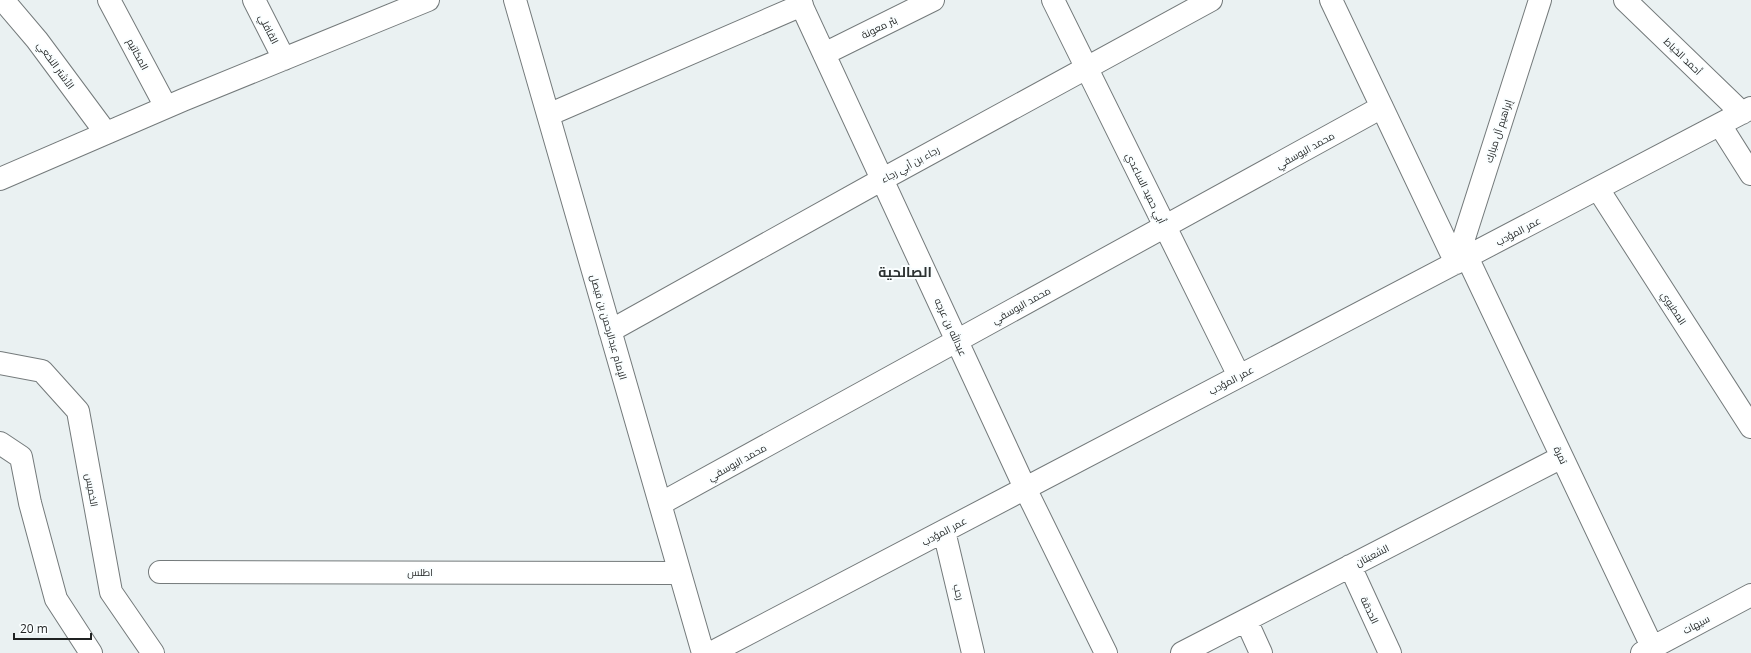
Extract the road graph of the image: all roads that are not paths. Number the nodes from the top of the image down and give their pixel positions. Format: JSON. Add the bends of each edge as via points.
{"nodes":[{"id":1,"x":3,"y":0,"type":"edge"},
{"id":2,"x":109,"y":0,"type":"edge"},
{"id":3,"x":254,"y":0,"type":"edge"},
{"id":4,"x":428,"y":0,"type":"edge"},
{"id":5,"x":515,"y":0,"type":"edge"},
{"id":6,"x":933,"y":0,"type":"edge"},
{"id":7,"x":1053,"y":0,"type":"edge"},
{"id":8,"x":1210,"y":0,"type":"edge"},
{"id":9,"x":1331,"y":0,"type":"edge"},
{"id":10,"x":1625,"y":0,"type":"edge"},
{"id":11,"x":1538,"y":2,"type":"edge"},
{"id":12,"x":801,"y":3,"type":"edge"},
{"id":13,"x":824,"y":54,"type":"junction"},
{"id":14,"x":284,"y":59,"type":"junction"},
{"id":15,"x":1086,"y":68,"type":"junction"},
{"id":16,"x":166,"y":107,"type":"junction"},
{"id":17,"x":1382,"y":107,"type":"junction"},
{"id":18,"x":1746,"y":110,"type":"edge"},
{"id":19,"x":548,"y":115,"type":"junction"},
{"id":20,"x":1720,"y":125,"type":"junction"},
{"id":21,"x":106,"y":133,"type":"junction"},
{"id":22,"x":1751,"y":174,"type":"edge"},
{"id":23,"x":0,"y":179,"type":"edge"},
{"id":24,"x":883,"y":179,"type":"junction"},
{"id":25,"x":1598,"y":189,"type":"junction"},
{"id":26,"x":1165,"y":226,"type":"junction"},
{"id":27,"x":1462,"y":260,"type":"junction"},
{"id":28,"x":610,"y":331,"type":"junction"},
{"id":29,"x":957,"y":340,"type":"junction"},
{"id":30,"x":0,"y":363,"type":"edge"},
{"id":31,"x":1239,"y":376,"type":"junction"},
{"id":32,"x":1751,"y":427,"type":"edge"},
{"id":33,"x":0,"y":443,"type":"edge"},
{"id":34,"x":1562,"y":456,"type":"junction"},
{"id":35,"x":1025,"y":488,"type":"junction"},
{"id":36,"x":660,"y":504,"type":"junction"},
{"id":37,"x":944,"y":531,"type":"junction"},
{"id":38,"x":1350,"y":566,"type":"junction"},
{"id":39,"x":160,"y":572,"type":"dead end"},
{"id":40,"x":680,"y":573,"type":"junction"},
{"id":41,"x":1751,"y":595,"type":"edge"},
{"id":42,"x":1246,"y":620,"type":"junction"},
{"id":43,"x":1650,"y":651,"type":"edge"},
{"id":44,"x":91,"y":653,"type":"edge"},
{"id":45,"x":153,"y":653,"type":"edge"},
{"id":46,"x":703,"y":653,"type":"edge"},
{"id":47,"x":711,"y":653,"type":"edge"},
{"id":48,"x":974,"y":653,"type":"edge"},
{"id":49,"x":1106,"y":653,"type":"edge"},
{"id":50,"x":1182,"y":653,"type":"edge"},
{"id":51,"x":1261,"y":653,"type":"edge"},
{"id":52,"x":1390,"y":653,"type":"edge"}],
"edges":[{"from":1,"to":21,"type":"street","name":"الأشتر النخعي","via":[[37,40]]},
{"from":2,"to":16,"type":"street","name":"المكاتيم"},
{"from":3,"to":14,"type":"street","name":"القافلي"},
{"from":4,"to":14,"type":"street"},
{"from":5,"to":19,"type":"street","name":"الإمام عبدالرحمن بن فيصل"},
{"from":6,"to":13,"type":"street","name":"بئر معونة"},
{"from":7,"to":15,"type":"street","name":"أبي حميد الساعدي"},
{"from":8,"to":15,"type":"street","name":"رجاء بن أبي رجاء"},
{"from":9,"to":17,"type":"street","name":"تمرة"},
{"from":10,"to":18,"type":"street","name":"أحمد الخياط"},
{"from":11,"to":27,"type":"street","name":"إبراهيم آل مبارك"},
{"from":12,"to":13,"type":"street","name":"عبدالله بن عرجه"},
{"from":12,"to":19,"type":"street"},
{"from":13,"to":24,"type":"street","name":"عبدالله بن عرجه"},
{"from":14,"to":16,"type":"street"},
{"from":15,"to":24,"type":"street","name":"رجاء بن أبي رجاء"},
{"from":15,"to":26,"type":"street","name":"أبي حميد الساعدي"},
{"from":16,"to":21,"type":"street"},
{"from":17,"to":26,"type":"street","name":"محمد اليوسفي"},
{"from":17,"to":27,"type":"street","name":"تمرة"},
{"from":18,"to":20,"type":"street","name":"عمر المؤدب"},
{"from":19,"to":28,"type":"street","name":"الإمام عبدالرحمن بن فيصل"},
{"from":20,"to":22,"type":"street"},
{"from":20,"to":25,"type":"street","name":"عمر المؤدب"},
{"from":21,"to":23,"type":"street"},
{"from":24,"to":28,"type":"street","name":"رجاء بن أبي رجاء"},
{"from":24,"to":29,"type":"street","name":"عبدالله بن عرجه"},
{"from":25,"to":27,"type":"street","name":"عمر المؤدب"},
{"from":25,"to":32,"type":"street","name":"المطيوي"},
{"from":26,"to":29,"type":"street","name":"محمد اليوسفي"},
{"from":26,"to":31,"type":"street","name":"أبي حميد الساعدي"},
{"from":27,"to":31,"type":"street","name":"عمر المؤدب"},
{"from":27,"to":34,"type":"street","name":"تمرة"},
{"from":28,"to":36,"type":"street","name":"الإمام عبدالرحمن بن فيصل"},
{"from":29,"to":35,"type":"street","name":"عبدالله بن عرجه"},
{"from":29,"to":36,"type":"street","name":"محمد اليوسفي"},
{"from":30,"to":45,"type":"street","name":"الخميس","via":[[42,371],[78,410],[111,592]]},
{"from":31,"to":35,"type":"street","name":"عمر المؤدب"},
{"from":33,"to":44,"type":"street","via":[[21,457],[30,504],[56,599]]},
{"from":34,"to":38,"type":"street","name":"الشعبتان"},
{"from":34,"to":43,"type":"street","name":"تمرة"},
{"from":35,"to":37,"type":"street","name":"عمر المؤدب"},
{"from":35,"to":49,"type":"street","name":"عبدالله بن عرجه"},
{"from":36,"to":40,"type":"street","name":"الإمام عبدالرحمن بن فيصل"},
{"from":37,"to":47,"type":"street","name":"عمر المؤدب"},
{"from":37,"to":48,"type":"street","name":"رحب"},
{"from":38,"to":42,"type":"street","name":"الشعبتان"},
{"from":38,"to":52,"type":"street","name":"الحدقة"},
{"from":39,"to":40,"type":"street","name":"اطلس"},
{"from":40,"to":46,"type":"street","name":"الإمام عبدالرحمن بن فيصل"},
{"from":41,"to":43,"type":"street","name":"سيهات"},
{"from":42,"to":50,"type":"street","name":"الشعبتان"},
{"from":42,"to":51,"type":"street"}]}
